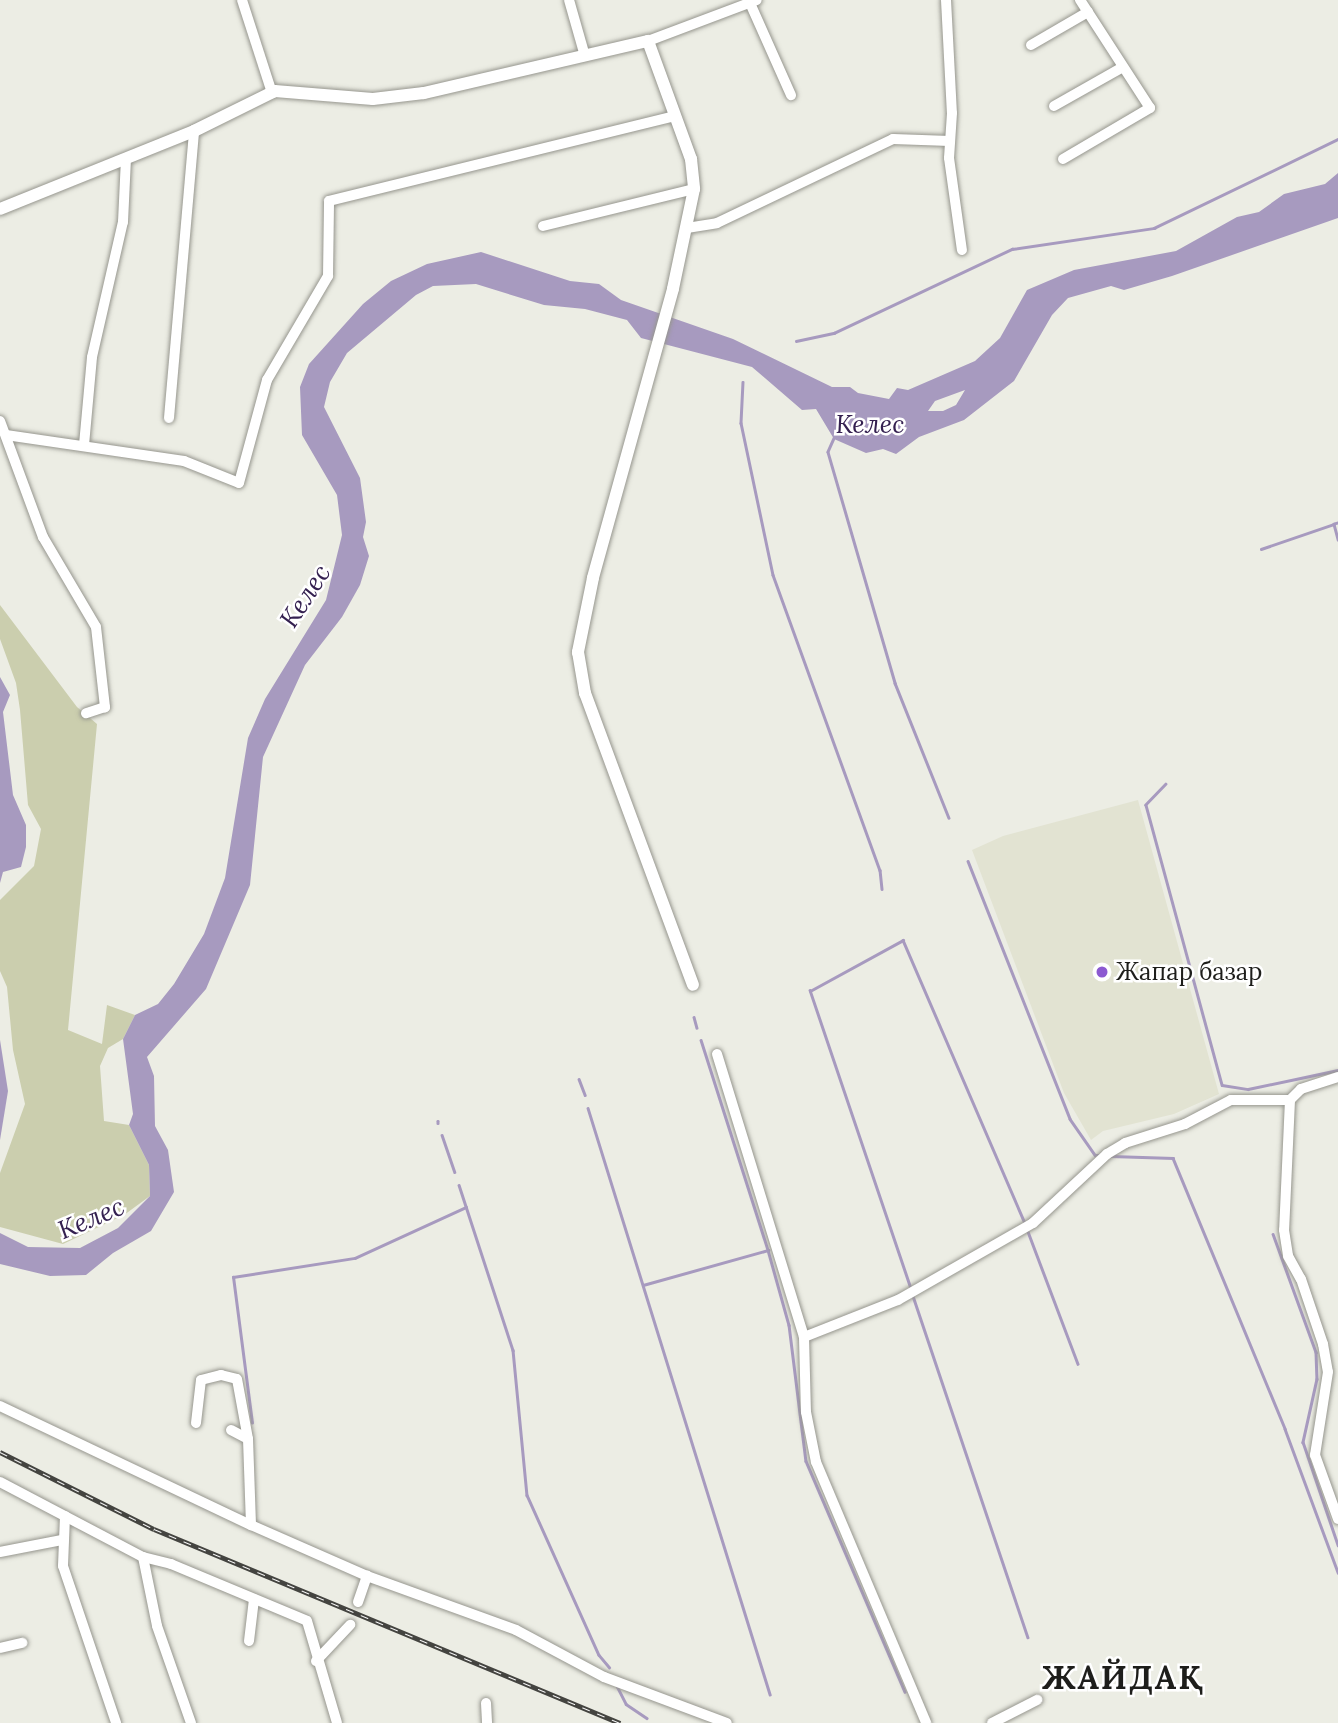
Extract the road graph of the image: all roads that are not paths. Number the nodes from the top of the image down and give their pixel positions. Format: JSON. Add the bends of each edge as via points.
{"nodes":[{"id":1,"x":242,"y":0,"type":"edge"},
{"id":2,"x":569,"y":0,"type":"edge"},
{"id":3,"x":946,"y":0,"type":"edge"},
{"id":4,"x":1080,"y":0,"type":"edge"},
{"id":5,"x":754,"y":1,"type":"edge"},
{"id":6,"x":1088,"y":12,"type":"junction"},
{"id":7,"x":648,"y":41,"type":"junction"},
{"id":8,"x":1031,"y":45,"type":"dead end"},
{"id":9,"x":585,"y":56,"type":"junction"},
{"id":10,"x":1123,"y":67,"type":"junction"},
{"id":11,"x":272,"y":93,"type":"junction"},
{"id":12,"x":791,"y":95,"type":"dead end"},
{"id":13,"x":1054,"y":106,"type":"dead end"},
{"id":14,"x":675,"y":116,"type":"junction"},
{"id":15,"x":194,"y":131,"type":"junction"},
{"id":16,"x":950,"y":141,"type":"junction"},
{"id":17,"x":126,"y":159,"type":"junction"},
{"id":18,"x":1063,"y":159,"type":"dead end"},
{"id":19,"x":694,"y":189,"type":"junction"},
{"id":20,"x":0,"y":209,"type":"edge"},
{"id":21,"x":543,"y":226,"type":"dead end"},
{"id":22,"x":687,"y":228,"type":"junction"},
{"id":23,"x":962,"y":250,"type":"dead end"},
{"id":24,"x":169,"y":418,"type":"dead end"},
{"id":25,"x":0,"y":421,"type":"edge"},
{"id":26,"x":6,"y":435,"type":"junction"},
{"id":27,"x":84,"y":445,"type":"junction"},
{"id":28,"x":86,"y":713,"type":"dead end"},
{"id":29,"x":693,"y":985,"type":"dead end"},
{"id":30,"x":716,"y":1054,"type":"dead end"},
{"id":31,"x":1338,"y":1077,"type":"edge"},
{"id":32,"x":1290,"y":1100,"type":"junction"},
{"id":33,"x":804,"y":1337,"type":"junction"},
{"id":34,"x":0,"y":1406,"type":"edge"},
{"id":35,"x":196,"y":1423,"type":"dead end"},
{"id":36,"x":231,"y":1430,"type":"dead end"},
{"id":37,"x":248,"y":1439,"type":"junction"},
{"id":38,"x":0,"y":1482,"type":"edge"},
{"id":39,"x":65,"y":1516,"type":"junction"},
{"id":40,"x":1338,"y":1519,"type":"edge"},
{"id":41,"x":251,"y":1525,"type":"junction"},
{"id":42,"x":62,"y":1540,"type":"junction"},
{"id":43,"x":0,"y":1552,"type":"edge"},
{"id":44,"x":143,"y":1557,"type":"junction"},
{"id":45,"x":368,"y":1576,"type":"junction"},
{"id":46,"x":254,"y":1599,"type":"junction"},
{"id":47,"x":358,"y":1602,"type":"dead end"},
{"id":48,"x":350,"y":1625,"type":"dead end"},
{"id":49,"x":249,"y":1641,"type":"dead end"},
{"id":50,"x":22,"y":1643,"type":"dead end"},
{"id":51,"x":0,"y":1648,"type":"edge"},
{"id":52,"x":316,"y":1661,"type":"junction"},
{"id":53,"x":1037,"y":1700,"type":"dead end"},
{"id":54,"x":486,"y":1703,"type":"dead end"},
{"id":55,"x":116,"y":1723,"type":"edge"},
{"id":56,"x":191,"y":1723,"type":"edge"},
{"id":57,"x":337,"y":1723,"type":"edge"},
{"id":58,"x":487,"y":1723,"type":"edge"},
{"id":59,"x":727,"y":1723,"type":"edge"},
{"id":60,"x":926,"y":1723,"type":"edge"},
{"id":61,"x":992,"y":1723,"type":"edge"}],
"edges":[{"from":1,"to":11,"type":"street"},
{"from":2,"to":9,"type":"street"},
{"from":3,"to":16,"type":"street"},
{"from":4,"to":6,"type":"street"},
{"from":5,"to":7,"type":"street"},
{"from":5,"to":12,"type":"street"},
{"from":6,"to":8,"type":"street"},
{"from":6,"to":10,"type":"street"},
{"from":7,"to":9,"type":"street"},
{"from":7,"to":14,"type":"street"},
{"from":9,"to":11,"type":"street","via":[[424,93],[373,99]]},
{"from":10,"to":13,"type":"street"},
{"from":10,"to":18,"type":"street","via":[[1150,108]]},
{"from":11,"to":15,"type":"street"},
{"from":14,"to":19,"type":"street","via":[[691,159]]},
{"from":14,"to":27,"type":"street","via":[[329,201],[328,276],[267,380],[239,484],[184,461]]},
{"from":15,"to":17,"type":"street"},
{"from":15,"to":24,"type":"street"},
{"from":16,"to":22,"type":"street","via":[[893,139],[717,223]]},
{"from":16,"to":23,"type":"street"},
{"from":17,"to":20,"type":"street"},
{"from":17,"to":27,"type":"street","via":[[123,222],[92,357]]},
{"from":19,"to":21,"type":"street"},
{"from":19,"to":22,"type":"street"},
{"from":22,"to":29,"type":"street","via":[[593,578],[578,652],[585,693]]},
{"from":25,"to":26,"type":"street"},
{"from":26,"to":27,"type":"street"},
{"from":26,"to":28,"type":"street","via":[[43,537],[96,626],[105,707]]},
{"from":30,"to":33,"type":"street"},
{"from":31,"to":32,"type":"street","via":[[1301,1089]]},
{"from":32,"to":33,"type":"street","via":[[1231,1100],[1185,1124],[1125,1143],[1107,1154],[1033,1223],[898,1300]]},
{"from":32,"to":40,"type":"street","via":[[1284,1230],[1288,1256],[1301,1279],[1323,1345],[1328,1372],[1315,1455]]},
{"from":33,"to":60,"type":"street","via":[[806,1412],[816,1462]]},
{"from":34,"to":41,"type":"street"},
{"from":35,"to":37,"type":"street","via":[[201,1380],[233,1376],[239,1382]]},
{"from":36,"to":37,"type":"street"},
{"from":37,"to":41,"type":"street"},
{"from":38,"to":39,"type":"street"},
{"from":39,"to":42,"type":"street"},
{"from":39,"to":44,"type":"street"},
{"from":41,"to":45,"type":"street"},
{"from":42,"to":43,"type":"street"},
{"from":42,"to":55,"type":"street","via":[[70,1592]]},
{"from":44,"to":46,"type":"street","via":[[163,1560]]},
{"from":44,"to":56,"type":"street","via":[[156,1626]]},
{"from":45,"to":47,"type":"street"},
{"from":45,"to":59,"type":"street","via":[[516,1630],[604,1677]]},
{"from":46,"to":49,"type":"street"},
{"from":46,"to":52,"type":"street","via":[[307,1621]]},
{"from":48,"to":52,"type":"street"},
{"from":50,"to":51,"type":"street"},
{"from":52,"to":57,"type":"street"},
{"from":53,"to":61,"type":"street"},
{"from":54,"to":58,"type":"street"}]}
